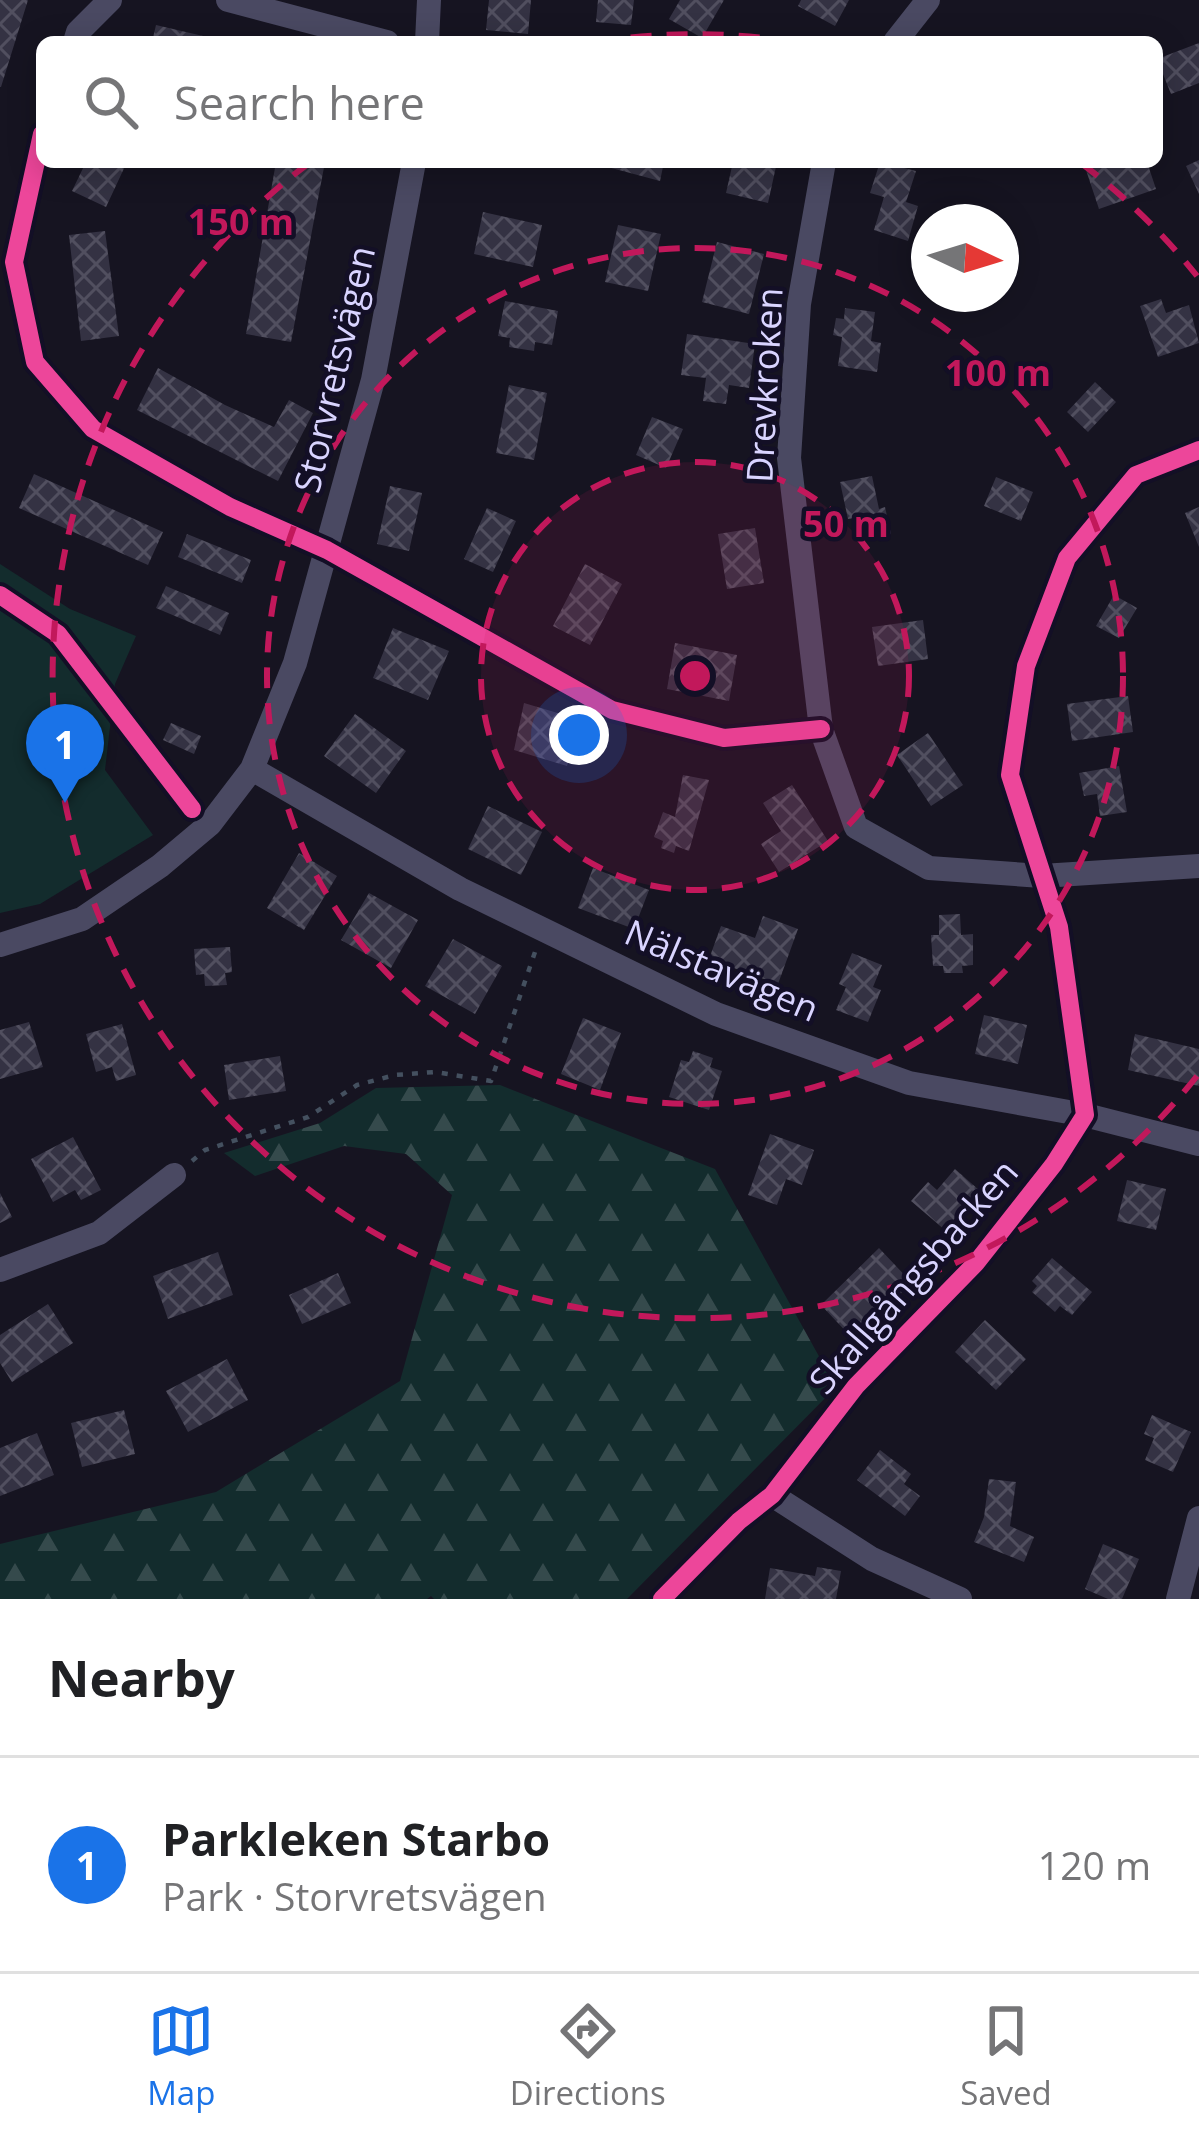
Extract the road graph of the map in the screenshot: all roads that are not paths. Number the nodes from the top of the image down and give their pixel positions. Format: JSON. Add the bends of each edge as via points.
{"nodes":[{"id":1,"x":110,"y":0,"type":"edge"},
{"id":2,"x":228,"y":0,"type":"edge"},
{"id":3,"x":430,"y":0,"type":"edge"},
{"id":4,"x":928,"y":0,"type":"edge"},
{"id":5,"x":77,"y":36,"type":"edge"},
{"id":6,"x":364,"y":36,"type":"edge"},
{"id":7,"x":427,"y":36,"type":"edge"},
{"id":8,"x":901,"y":36,"type":"edge"},
{"id":9,"x":36,"y":161,"type":"edge"},
{"id":10,"x":413,"y":168,"type":"edge"},
{"id":11,"x":823,"y":168,"type":"edge"},
{"id":12,"x":1199,"y":450,"type":"edge"},
{"id":13,"x":327,"y":550,"type":"junction"},
{"id":14,"x":820,"y":730,"type":"junction"},
{"id":15,"x":252,"y":769,"type":"junction"},
{"id":16,"x":1199,"y":866,"type":"edge"},
{"id":17,"x":1042,"y":876,"type":"junction"},
{"id":18,"x":0,"y":944,"type":"edge"},
{"id":19,"x":1085,"y":1115,"type":"junction"},
{"id":20,"x":1199,"y":1144,"type":"edge"},
{"id":21,"x":174,"y":1174,"type":"road end"},
{"id":22,"x":0,"y":1270,"type":"edge"},
{"id":23,"x":772,"y":1496,"type":"junction"},
{"id":24,"x":1199,"y":1518,"type":"edge"},
{"id":25,"x":662,"y":1599,"type":"edge"},
{"id":26,"x":960,"y":1599,"type":"edge"},
{"id":27,"x":1178,"y":1599,"type":"edge"}],
"edges":[{"from":1,"to":5,"type":"street"},
{"from":2,"to":6,"type":"street"},
{"from":3,"to":7,"type":"street"},
{"from":4,"to":8,"type":"street"},
{"from":9,"to":13,"type":"street","via":[[14,262],[35,362],[93,429],[230,508]]},
{"from":10,"to":13,"type":"street","name":"Storvretsvägen","via":[[373,380]]},
{"from":11,"to":14,"type":"street","name":"Drevkroken","via":[[799,304],[789,458]]},
{"from":12,"to":17,"type":"street","via":[[1136,475],[1067,557],[1026,666],[1010,776]]},
{"from":13,"to":14,"type":"street","via":[[612,710],[724,738]]},
{"from":13,"to":15,"type":"street","name":"Storvretsvägen","via":[[296,663]]},
{"from":14,"to":17,"type":"street","name":"Drevkroken","via":[[856,827],[928,868]]},
{"from":15,"to":18,"type":"street","name":"Storvretsvägen","via":[[210,824],[160,866],[82,919]]},
{"from":15,"to":19,"type":"street","name":"Nälstavägen","via":[[460,889],[716,1014],[909,1083]]},
{"from":16,"to":17,"type":"street","name":"Drevkroken"},
{"from":17,"to":19,"type":"street","via":[[1059,927]]},
{"from":19,"to":20,"type":"street","name":"Nälstavägen"},
{"from":19,"to":23,"type":"street","name":"Skallgångsbacken","via":[[976,1263],[856,1386]]},
{"from":21,"to":22,"type":"street","via":[[99,1233]]},
{"from":23,"to":25,"type":"street","name":"Skallgångsbacken"},
{"from":23,"to":26,"type":"street","via":[[872,1559]]},
{"from":24,"to":27,"type":"street"}]}
